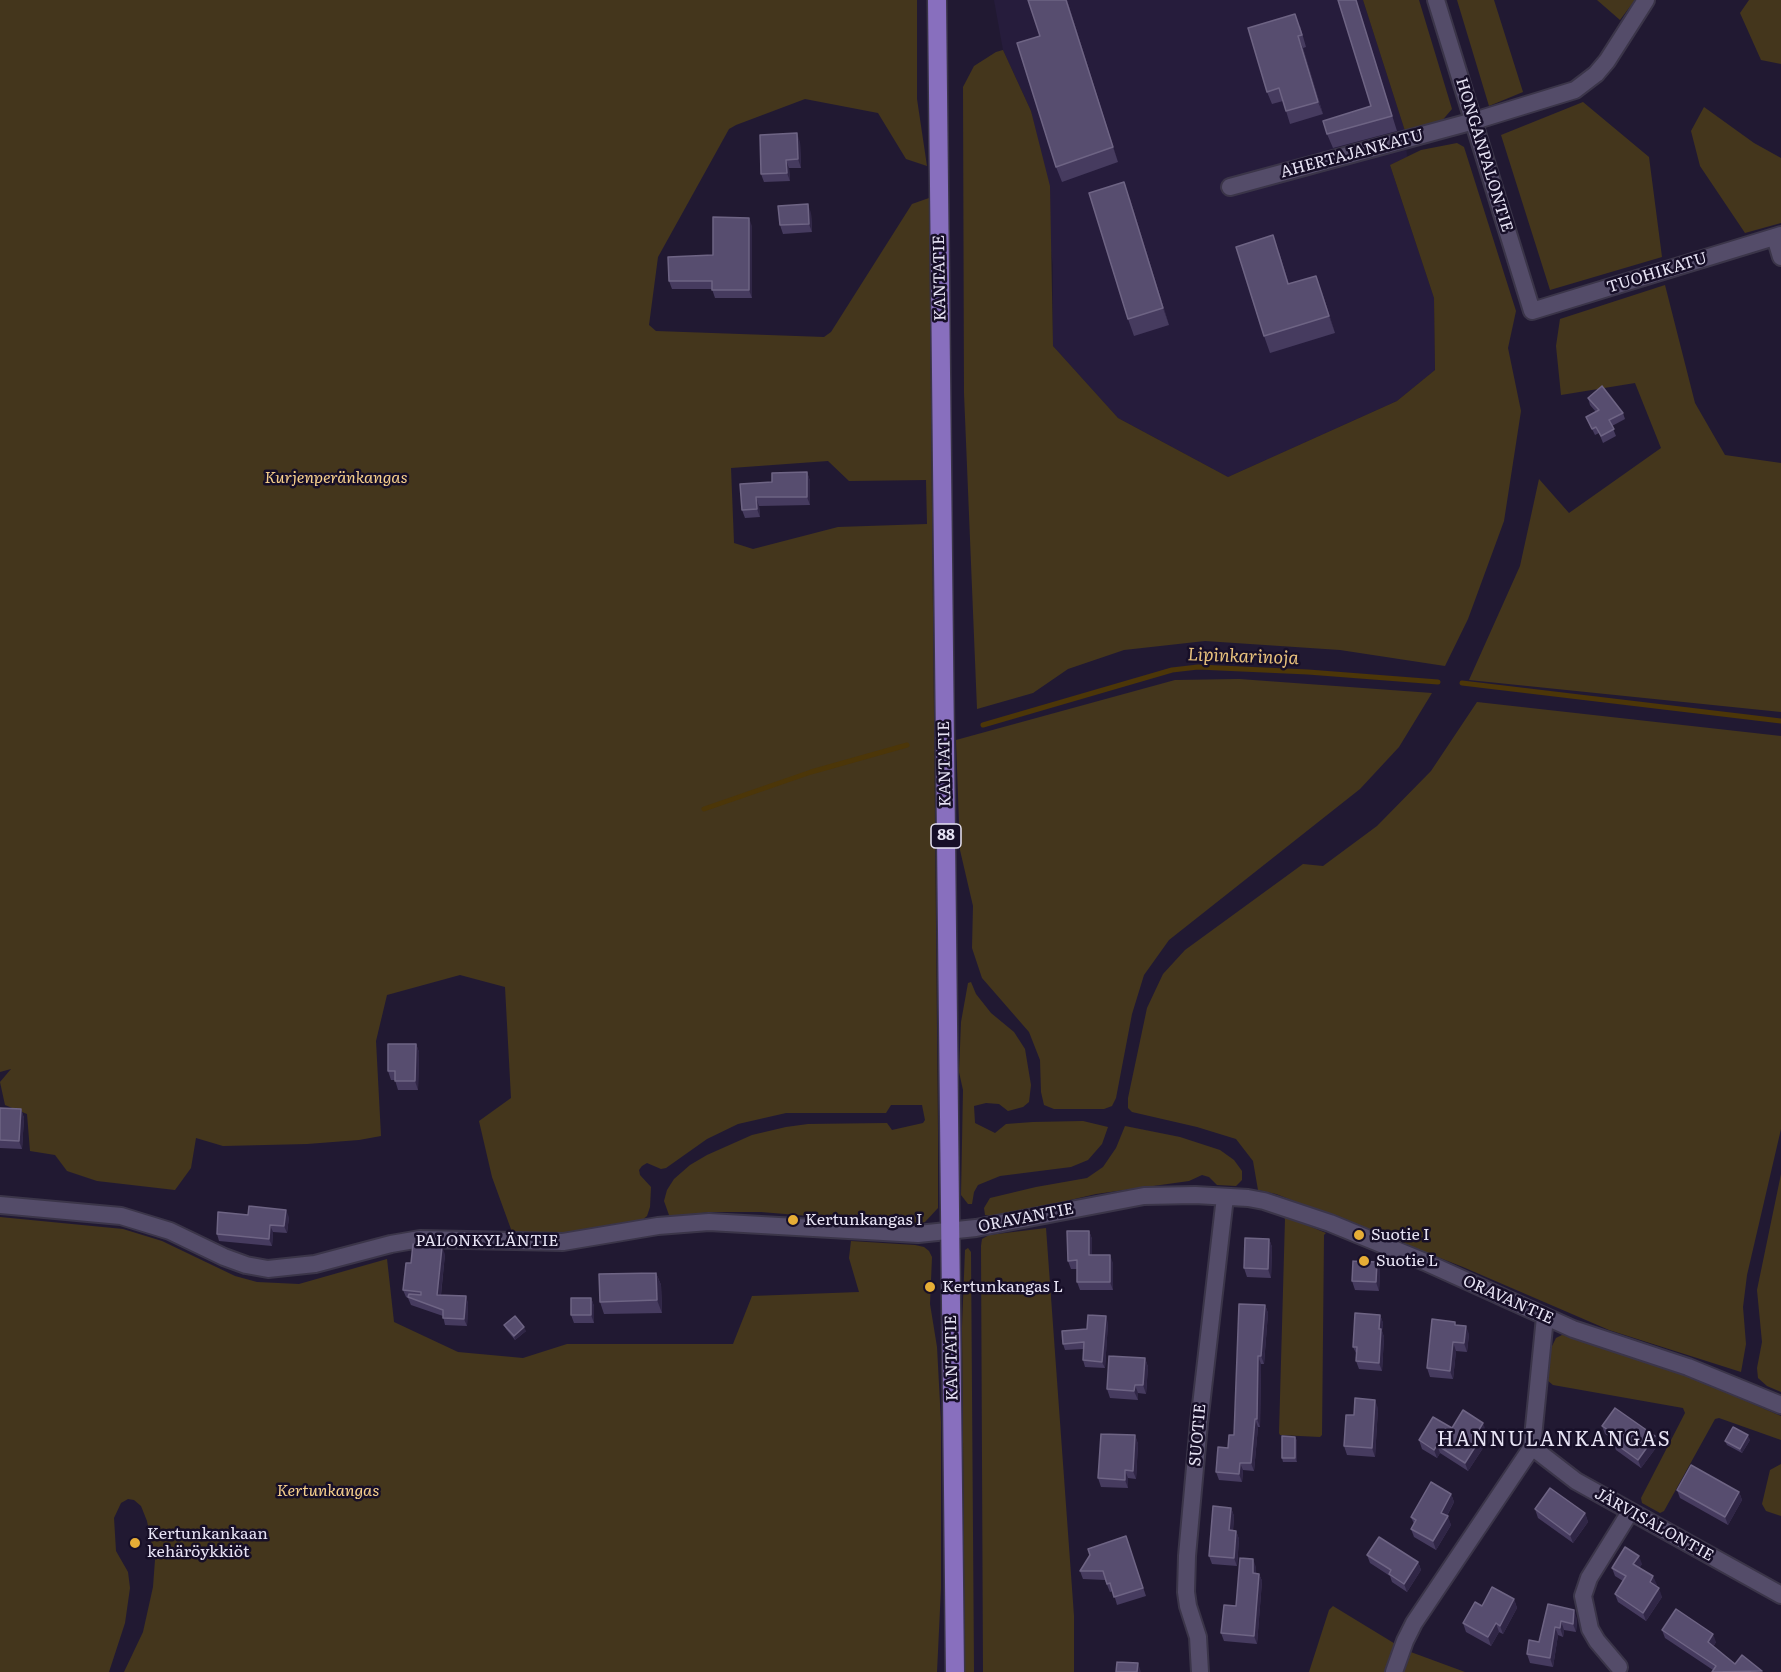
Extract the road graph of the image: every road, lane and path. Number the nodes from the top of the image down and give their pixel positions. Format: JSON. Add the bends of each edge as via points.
{"nodes":[{"id":1,"x":937,"y":0,"type":"edge"},
{"id":2,"x":1436,"y":0,"type":"edge"},
{"id":3,"x":1646,"y":0,"type":"edge"},
{"id":4,"x":1474,"y":121,"type":"junction"},
{"id":5,"x":1230,"y":187,"type":"dead end"},
{"id":6,"x":1778,"y":236,"type":"edge"},
{"id":7,"x":1781,"y":257,"type":"edge"},
{"id":8,"x":1532,"y":311,"type":"joint"},
{"id":9,"x":1225,"y":1197,"type":"junction"},
{"id":10,"x":0,"y":1205,"type":"edge"},
{"id":11,"x":950,"y":1231,"type":"junction"},
{"id":12,"x":1545,"y":1317,"type":"junction"},
{"id":13,"x":1781,"y":1405,"type":"edge"},
{"id":14,"x":1532,"y":1447,"type":"junction"},
{"id":15,"x":1630,"y":1512,"type":"junction"},
{"id":16,"x":1781,"y":1595,"type":"edge"},
{"id":17,"x":1619,"y":1667,"type":"dead end"},
{"id":18,"x":955,"y":1672,"type":"edge"},
{"id":19,"x":1200,"y":1672,"type":"edge"},
{"id":20,"x":1394,"y":1672,"type":"edge"}],
"edges":[{"from":1,"to":11,"type":"main road","name":"KANTATIE","number":"88"},
{"from":2,"to":4,"type":"street","name":"HONGANPALONTIE"},
{"from":3,"to":4,"type":"street","name":"AHERTAJANKATU","via":[[1607,61],[1586,83],[1562,95]]},
{"from":4,"to":5,"type":"street","name":"AHERTAJANKATU"},
{"from":4,"to":8,"type":"street","name":"HONGANPALONTIE"},
{"from":6,"to":7,"type":"street"},
{"from":6,"to":8,"type":"street","name":"TUOHIKATU"},
{"from":9,"to":11,"type":"street","name":"ORAVANTIE","via":[[1144,1196]]},
{"from":9,"to":12,"type":"street","name":"ORAVANTIE","via":[[1264,1201],[1330,1223]]},
{"from":9,"to":19,"type":"street","name":"SUOTIE","via":[[1198,1423],[1187,1556],[1186,1592],[1198,1637]]},
{"from":10,"to":11,"type":"street","name":"PALONKYLÄNTIE","via":[[129,1218],[170,1231],[224,1257],[268,1269],[315,1264],[420,1239],[562,1242],[680,1223],[895,1233]]},
{"from":11,"to":18,"type":"main road","name":"KANTATIE","number":"88"},
{"from":12,"to":13,"type":"street","name":"ORAVANTIE","via":[[1688,1367]]},
{"from":12,"to":14,"type":"street"},
{"from":14,"to":15,"type":"street","name":"JÄRVISALONTIE","via":[[1576,1481]]},
{"from":14,"to":20,"type":"street","via":[[1414,1623]]},
{"from":15,"to":16,"type":"street","name":"JÄRVISALONTIE"},
{"from":15,"to":17,"type":"street","via":[[1589,1578],[1583,1596],[1590,1629]]}]}
